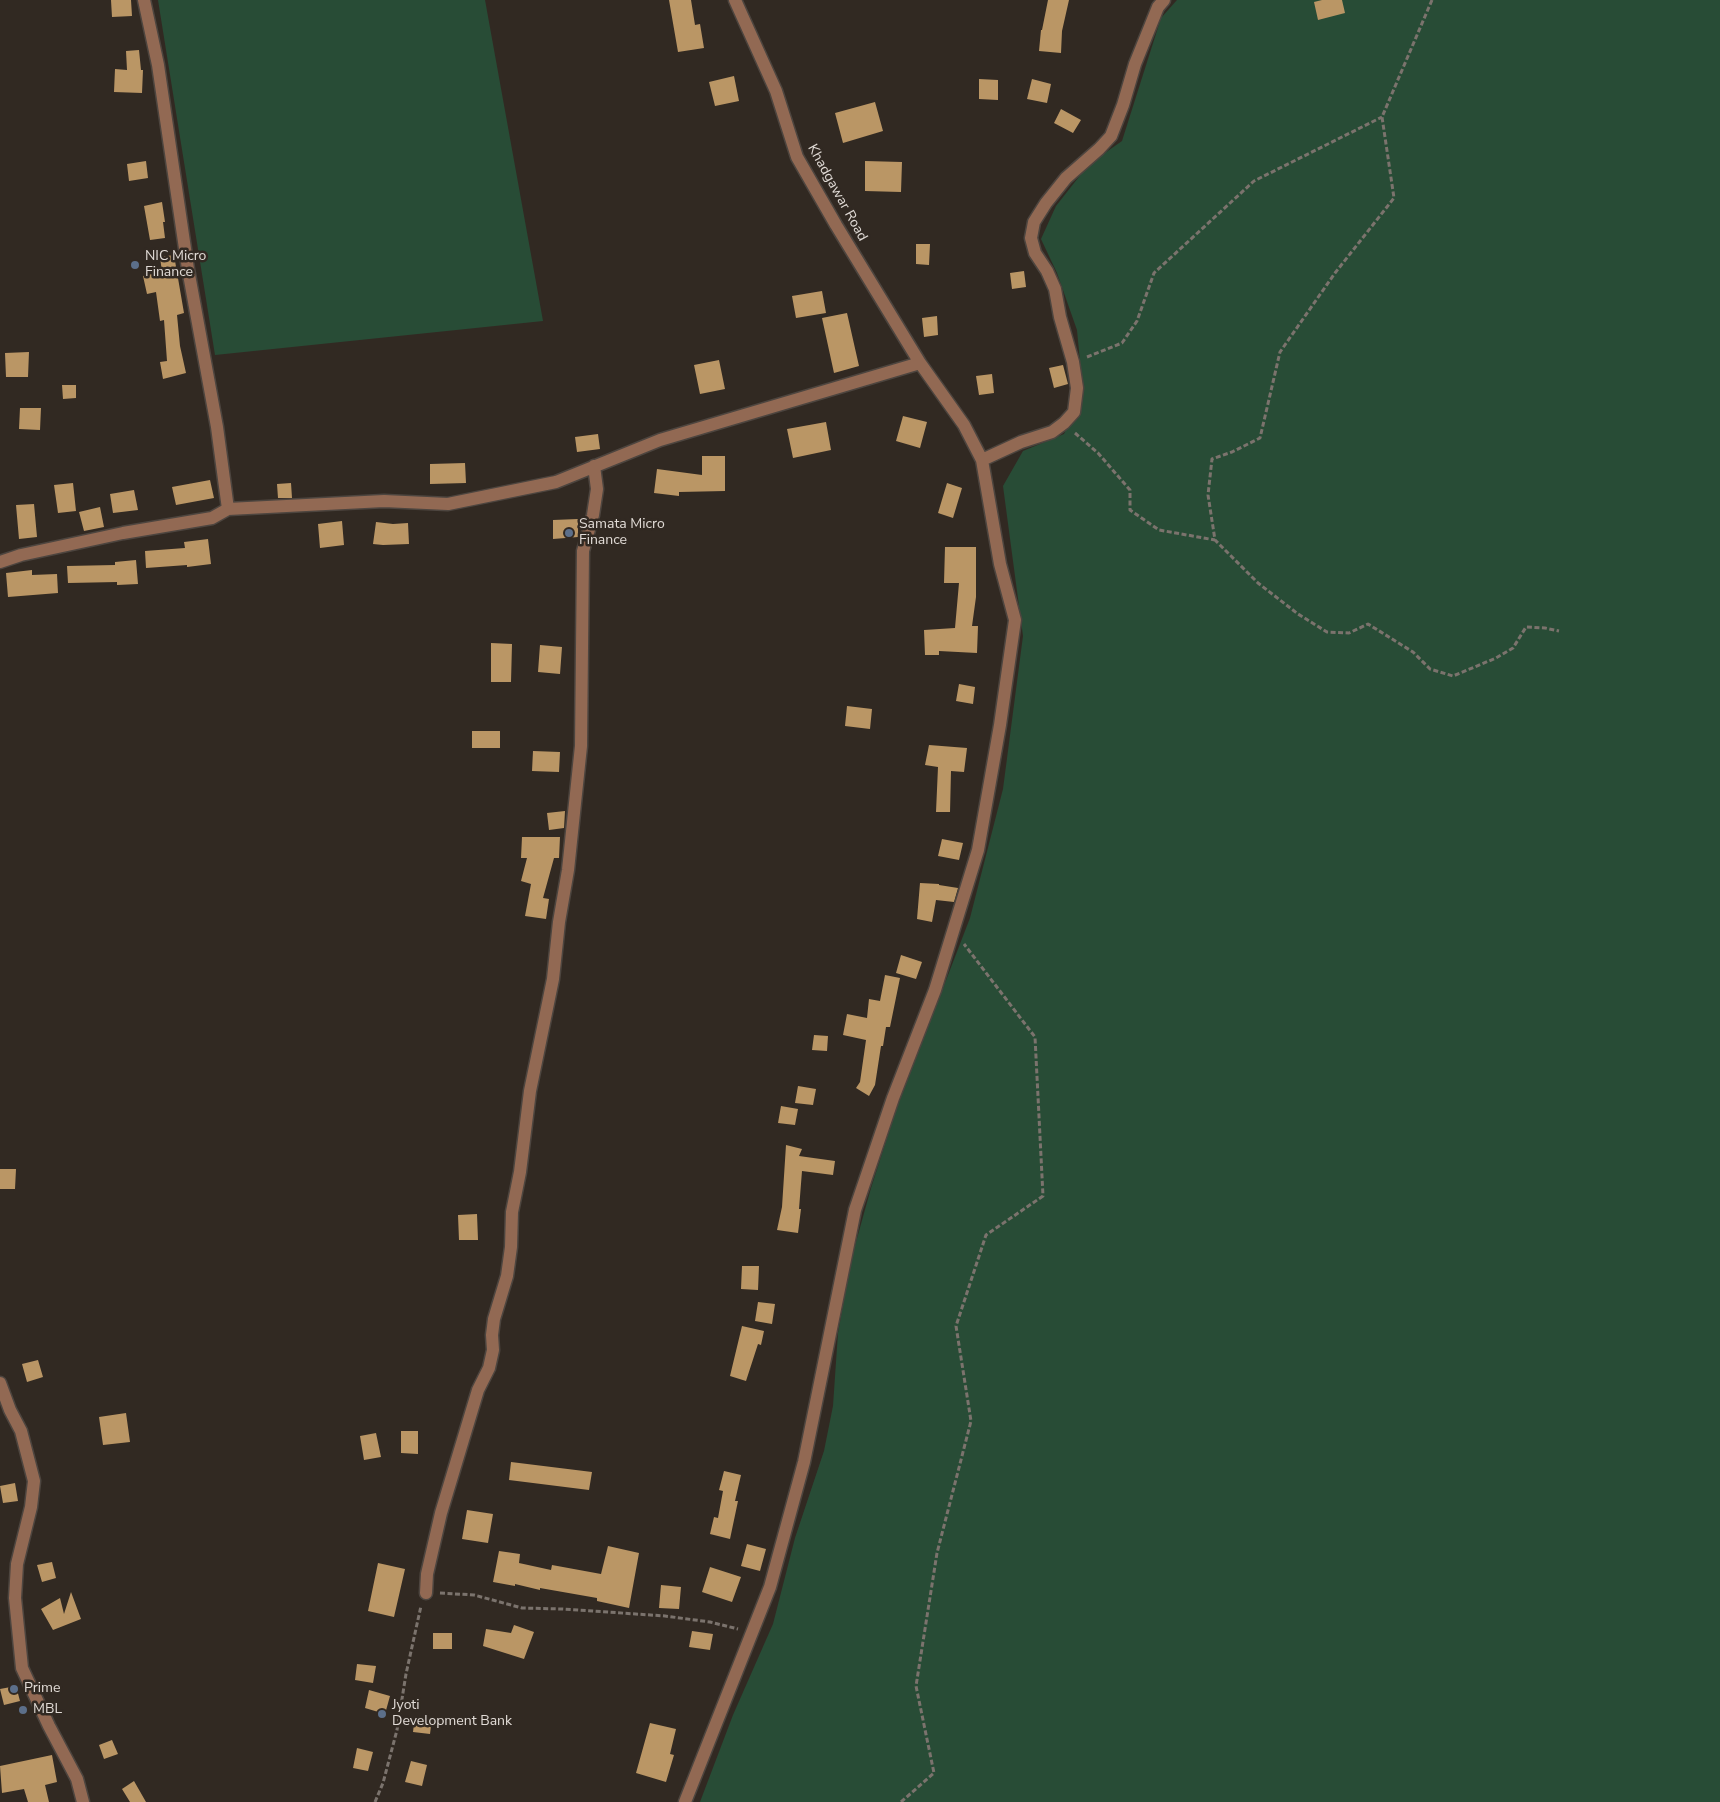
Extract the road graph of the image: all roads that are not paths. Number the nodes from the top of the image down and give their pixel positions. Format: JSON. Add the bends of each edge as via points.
{"nodes":[{"id":1,"x":144,"y":0,"type":"edge"},
{"id":2,"x":735,"y":0,"type":"edge"},
{"id":3,"x":1164,"y":0,"type":"edge"},
{"id":4,"x":920,"y":362,"type":"junction"},
{"id":5,"x":982,"y":460,"type":"junction"},
{"id":6,"x":594,"y":466,"type":"junction"},
{"id":7,"x":228,"y":509,"type":"junction"},
{"id":8,"x":0,"y":562,"type":"edge"},
{"id":9,"x":0,"y":1383,"type":"edge"},
{"id":10,"x":426,"y":1592,"type":"road end"},
{"id":11,"x":83,"y":1802,"type":"edge"},
{"id":12,"x":685,"y":1802,"type":"edge"}],
"edges":[{"from":1,"to":7,"type":"street","via":[[158,64]]},
{"from":2,"to":4,"type":"street","name":"Khadgawar Road","via":[[776,91],[797,156]]},
{"from":3,"to":5,"type":"street","via":[[1158,7],[1135,64],[1111,136],[1100,150],[1066,178],[1034,222],[1031,238],[1035,253],[1054,288],[1073,362],[1077,388],[1074,412],[1052,432]]},
{"from":4,"to":5,"type":"street","name":"Khadgawar Road","via":[[964,425]]},
{"from":4,"to":6,"type":"street","via":[[660,440]]},
{"from":5,"to":12,"type":"street","name":"Khadgawar Road","via":[[1000,564],[1016,620],[978,850],[935,990],[893,1098],[855,1210],[804,1462],[770,1587]]},
{"from":6,"to":7,"type":"street","via":[[556,482],[448,504],[384,502]]},
{"from":6,"to":10,"type":"street","via":[[593,515],[582,551],[582,746],[553,979],[530,1091],[512,1212],[507,1276],[494,1319],[493,1350],[441,1513]]},
{"from":7,"to":8,"type":"street","via":[[212,518],[123,532]]},
{"from":9,"to":11,"type":"street","via":[[21,1431],[34,1482],[17,1564],[15,1598],[22,1668],[77,1779]]}]}
